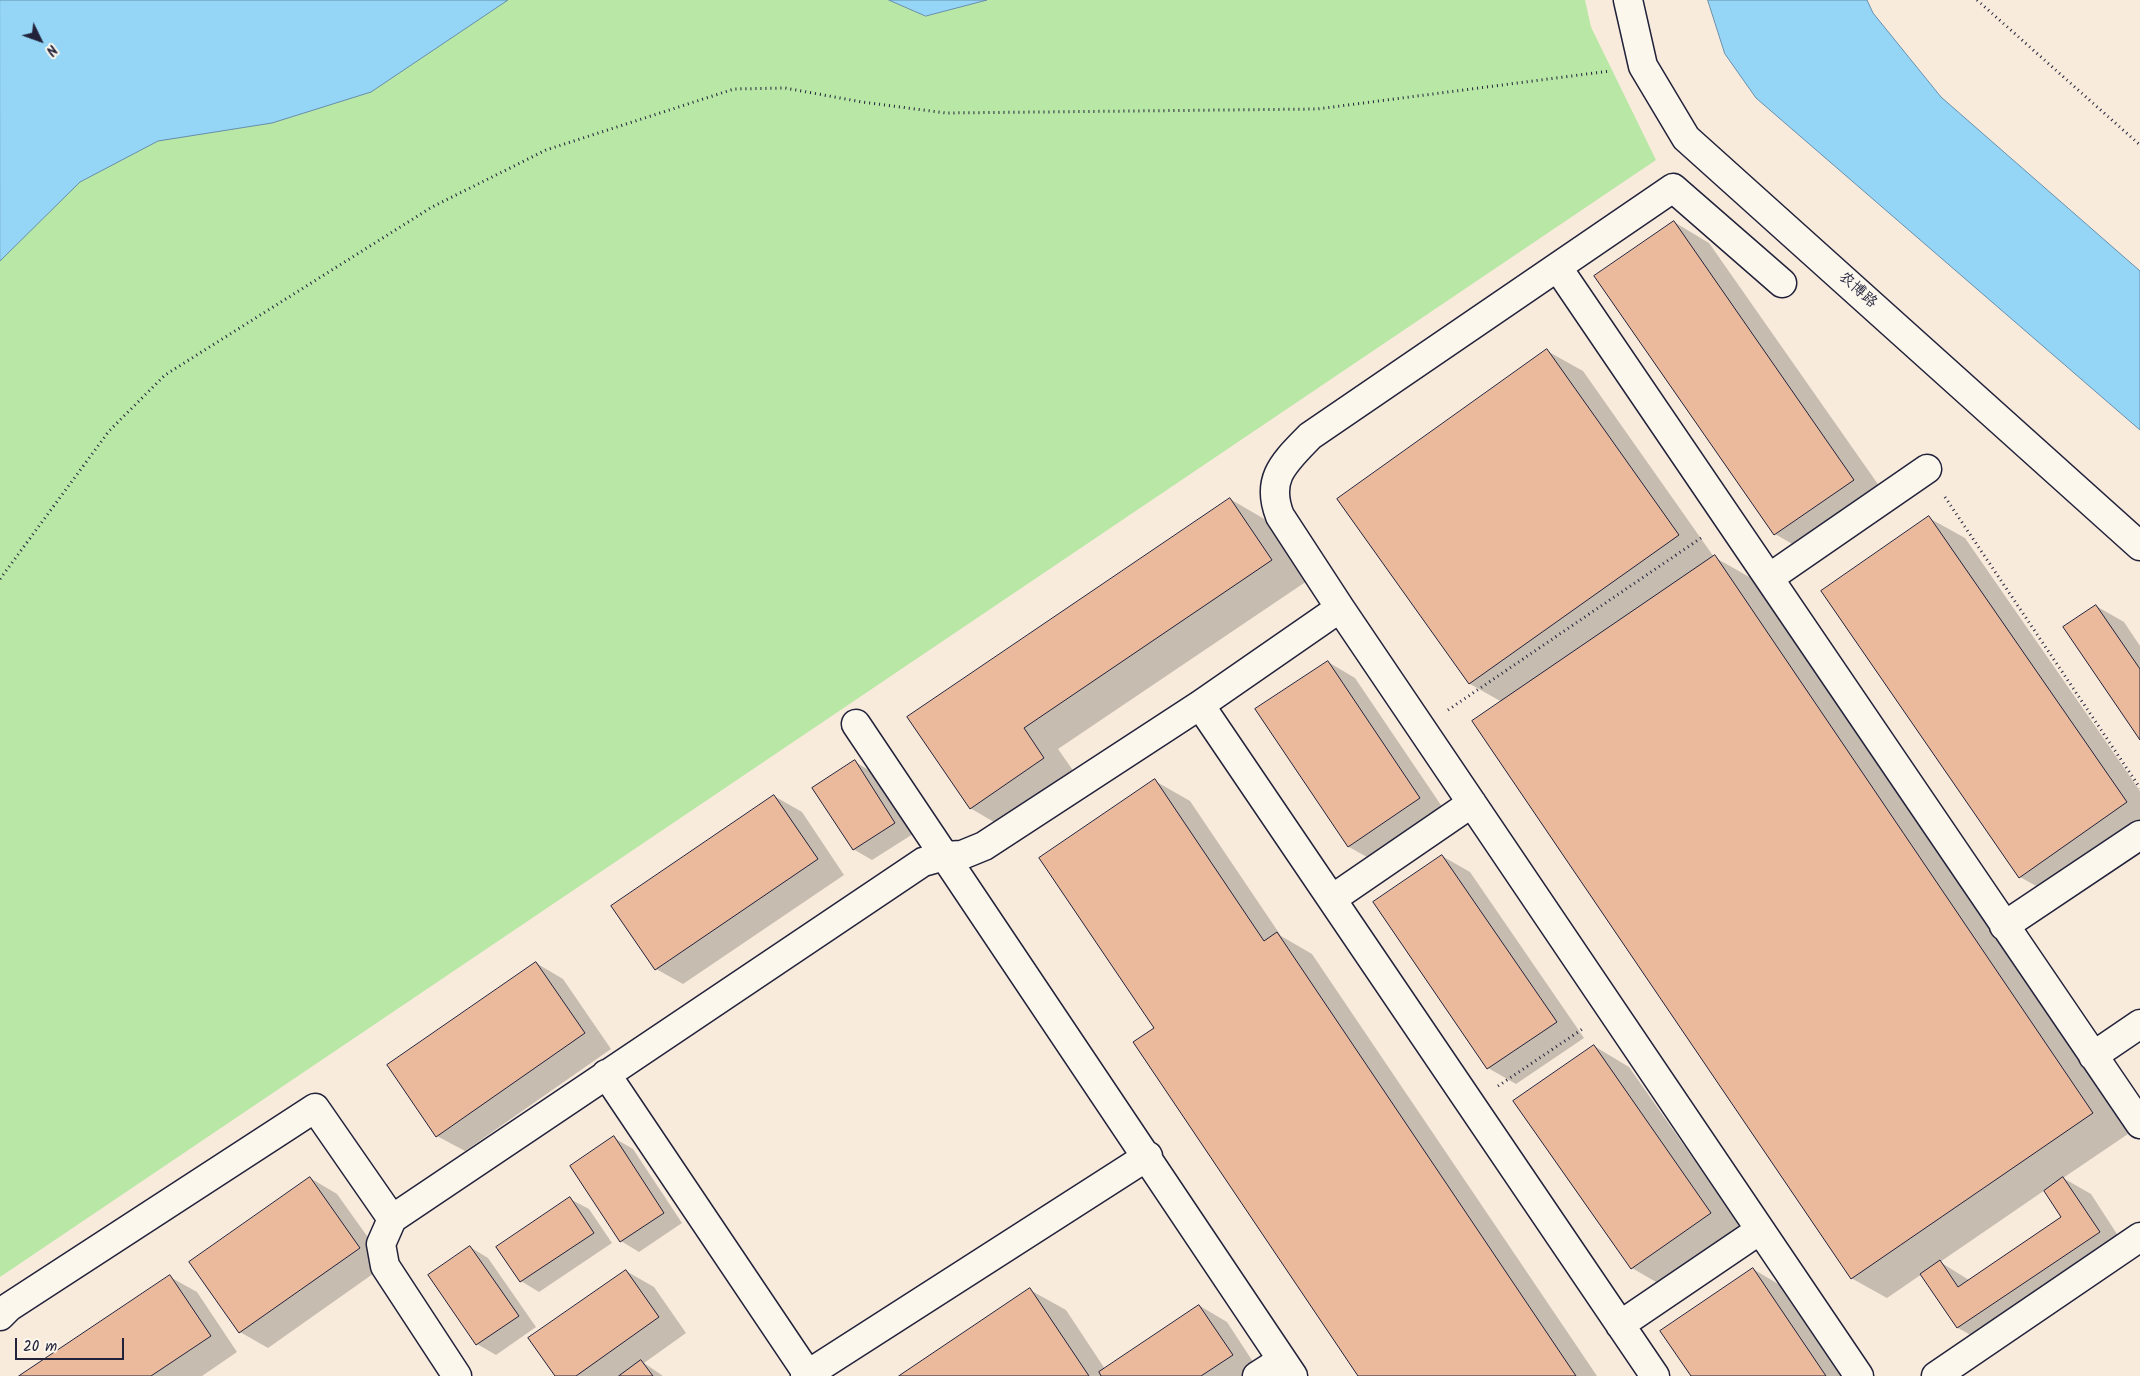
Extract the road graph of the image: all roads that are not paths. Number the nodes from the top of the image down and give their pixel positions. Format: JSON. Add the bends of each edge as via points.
{"nodes":[{"id":1,"x":1628,"y":0,"type":"edge"},
{"id":2,"x":1558,"y":268,"type":"junction"},
{"id":3,"x":1782,"y":283,"type":"dead end"},
{"id":4,"x":1926,"y":469,"type":"road end"},
{"id":5,"x":2140,"y":546,"type":"edge"},
{"id":6,"x":1769,"y":578,"type":"junction"},
{"id":7,"x":1340,"y":608,"type":"junction"},
{"id":8,"x":1200,"y":705,"type":"junction"},
{"id":9,"x":856,"y":724,"type":"dead end"},
{"id":10,"x":1472,"y":803,"type":"junction"},
{"id":11,"x":2140,"y":835,"type":"edge"},
{"id":12,"x":944,"y":856,"type":"junction"},
{"id":13,"x":1332,"y":899,"type":"junction"},
{"id":14,"x":2004,"y":926,"type":"junction"},
{"id":15,"x":2140,"y":1024,"type":"edge"},
{"id":16,"x":2093,"y":1056,"type":"junction"},
{"id":17,"x":606,"y":1074,"type":"junction"},
{"id":18,"x":2140,"y":1124,"type":"edge"},
{"id":19,"x":1148,"y":1156,"type":"junction"},
{"id":20,"x":392,"y":1219,"type":"junction"},
{"id":21,"x":1760,"y":1230,"type":"junction"},
{"id":22,"x":2140,"y":1237,"type":"edge"},
{"id":23,"x":0,"y":1316,"type":"edge"},
{"id":24,"x":1620,"y":1325,"type":"junction"},
{"id":25,"x":1288,"y":1368,"type":"edge"},
{"id":26,"x":807,"y":1375,"type":"edge"},
{"id":27,"x":457,"y":1376,"type":"edge"},
{"id":28,"x":1257,"y":1376,"type":"edge"},
{"id":29,"x":1655,"y":1376,"type":"edge"},
{"id":30,"x":1859,"y":1376,"type":"edge"},
{"id":31,"x":1936,"y":1376,"type":"edge"}],
"edges":[{"from":1,"to":5,"type":"street","name":"农博路","via":[[1643,66],[1686,138]]},
{"from":2,"to":3,"type":"street","via":[[1673,188]]},
{"from":2,"to":6,"type":"street"},
{"from":2,"to":7,"type":"street","via":[[1310,436],[1284,464],[1275,484],[1277,508]]},
{"from":4,"to":6,"type":"street"},
{"from":6,"to":14,"type":"street"},
{"from":7,"to":8,"type":"street"},
{"from":7,"to":10,"type":"street"},
{"from":8,"to":12,"type":"street","via":[[984,846],[962,855]]},
{"from":8,"to":13,"type":"street"},
{"from":9,"to":12,"type":"street"},
{"from":10,"to":13,"type":"street"},
{"from":10,"to":21,"type":"street"},
{"from":11,"to":14,"type":"street"},
{"from":12,"to":17,"type":"street","via":[[923,862]]},
{"from":12,"to":19,"type":"street"},
{"from":13,"to":24,"type":"street"},
{"from":14,"to":16,"type":"street"},
{"from":15,"to":16,"type":"street"},
{"from":16,"to":18,"type":"street"},
{"from":17,"to":20,"type":"street"},
{"from":17,"to":26,"type":"street"},
{"from":19,"to":25,"type":"street"},
{"from":19,"to":26,"type":"street"},
{"from":20,"to":23,"type":"street","via":[[315,1108],[9,1307]]},
{"from":20,"to":27,"type":"street","via":[[381,1244],[385,1266]]},
{"from":21,"to":24,"type":"street"},
{"from":21,"to":30,"type":"street"},
{"from":22,"to":31,"type":"street"},
{"from":24,"to":29,"type":"street"},
{"from":25,"to":28,"type":"street"}]}
